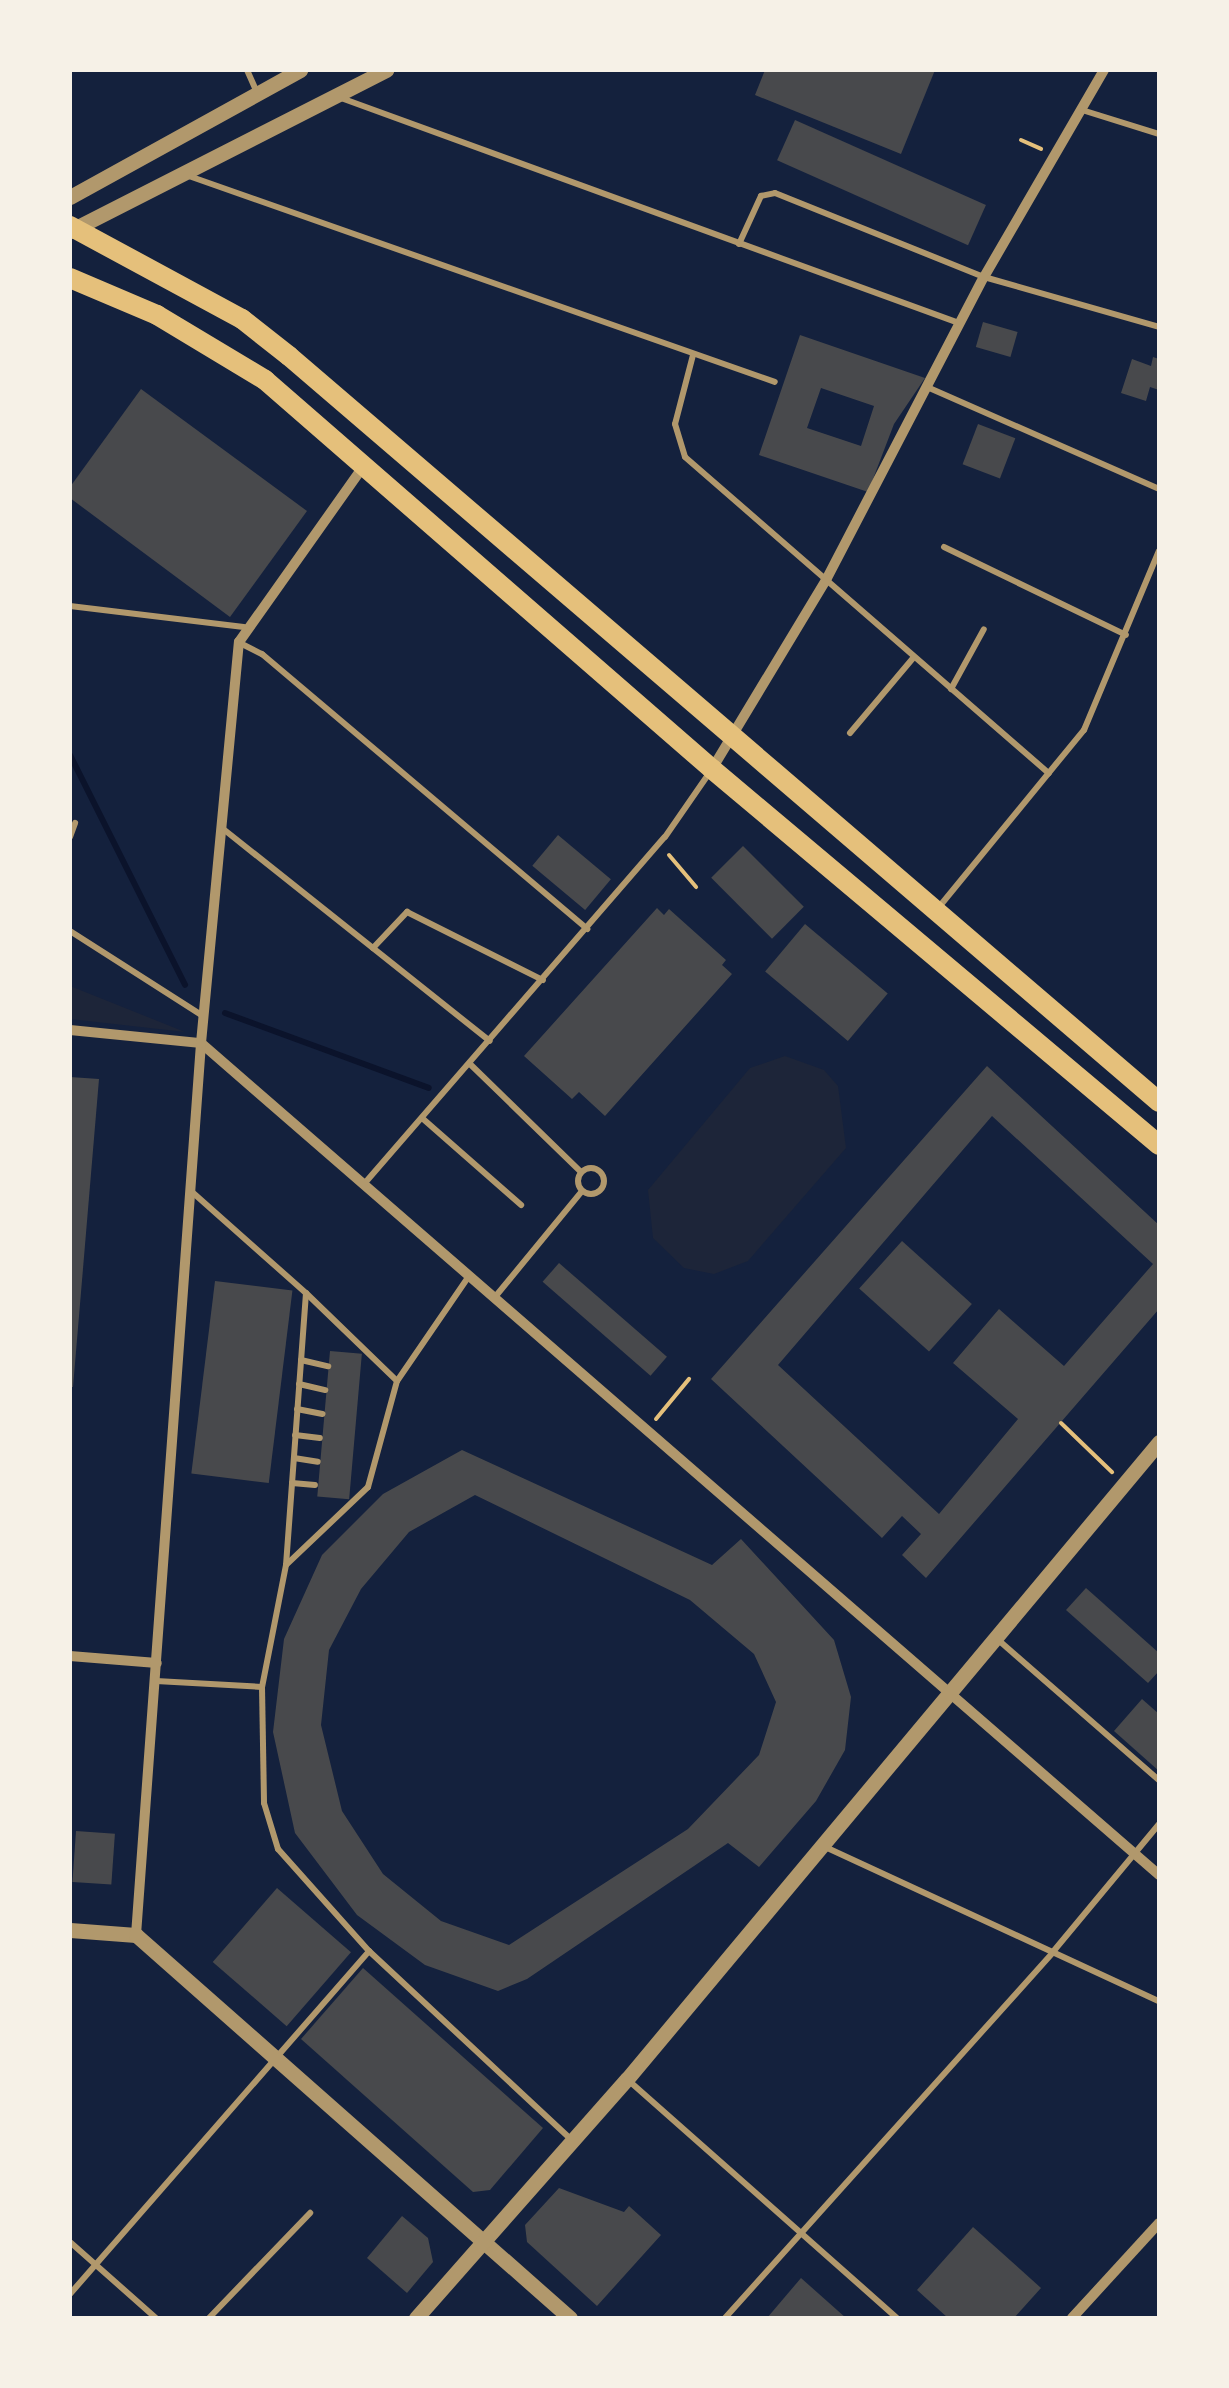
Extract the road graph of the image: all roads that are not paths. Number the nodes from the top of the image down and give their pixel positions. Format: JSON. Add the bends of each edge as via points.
{"nodes":[{"id":1,"x":247,"y":70,"type":"edge"},
{"id":2,"x":300,"y":70,"type":"edge"},
{"id":3,"x":386,"y":70,"type":"edge"},
{"id":4,"x":1104,"y":70,"type":"edge"},
{"id":5,"x":257,"y":93,"type":"junction"},
{"id":6,"x":337,"y":97,"type":"junction"},
{"id":7,"x":1080,"y":110,"type":"junction"},
{"id":8,"x":1159,"y":134,"type":"edge"},
{"id":9,"x":183,"y":174,"type":"junction"},
{"id":10,"x":70,"y":197,"type":"edge"},
{"id":11,"x":71,"y":228,"type":"edge"},
{"id":12,"x":740,"y":244,"type":"junction"},
{"id":13,"x":984,"y":277,"type":"junction"},
{"id":14,"x":70,"y":278,"type":"edge"},
{"id":15,"x":960,"y":324,"type":"junction"},
{"id":16,"x":1159,"y":328,"type":"edge"},
{"id":17,"x":693,"y":354,"type":"junction"},
{"id":18,"x":775,"y":382,"type":"dead end"},
{"id":19,"x":926,"y":387,"type":"junction"},
{"id":20,"x":362,"y":468,"type":"junction"},
{"id":21,"x":1159,"y":489,"type":"edge"},
{"id":22,"x":944,"y":548,"type":"dead end"},
{"id":23,"x":1159,"y":551,"type":"edge"},
{"id":24,"x":826,"y":580,"type":"junction"},
{"id":25,"x":70,"y":606,"type":"edge"},
{"id":26,"x":244,"y":627,"type":"junction"},
{"id":27,"x":984,"y":629,"type":"dead end"},
{"id":28,"x":1126,"y":635,"type":"junction"},
{"id":29,"x":239,"y":642,"type":"junction"},
{"id":30,"x":914,"y":656,"type":"junction"},
{"id":31,"x":951,"y":689,"type":"junction"},
{"id":32,"x":850,"y":733,"type":"dead end"},
{"id":33,"x":734,"y":735,"type":"junction"},
{"id":34,"x":712,"y":770,"type":"junction"},
{"id":35,"x":1049,"y":773,"type":"junction"},
{"id":36,"x":74,"y":823,"type":"dead end"},
{"id":37,"x":222,"y":828,"type":"junction"},
{"id":38,"x":70,"y":838,"type":"edge"},
{"id":39,"x":935,"y":912,"type":"junction"},
{"id":40,"x":587,"y":929,"type":"junction"},
{"id":41,"x":70,"y":931,"type":"edge"},
{"id":42,"x":373,"y":948,"type":"junction"},
{"id":43,"x":543,"y":980,"type":"junction"},
{"id":44,"x":203,"y":1016,"type":"junction"},
{"id":45,"x":70,"y":1030,"type":"edge"},
{"id":46,"x":490,"y":1041,"type":"junction"},
{"id":47,"x":201,"y":1043,"type":"junction"},
{"id":48,"x":470,"y":1064,"type":"junction"},
{"id":49,"x":1159,"y":1102,"type":"edge"},
{"id":50,"x":422,"y":1118,"type":"junction"},
{"id":51,"x":1159,"y":1145,"type":"edge"},
{"id":52,"x":581,"y":1172,"type":"junction"},
{"id":53,"x":364,"y":1184,"type":"junction"},
{"id":54,"x":191,"y":1191,"type":"junction"},
{"id":55,"x":582,"y":1191,"type":"junction"},
{"id":56,"x":521,"y":1205,"type":"dead end"},
{"id":57,"x":469,"y":1276,"type":"junction"},
{"id":58,"x":306,"y":1293,"type":"junction"},
{"id":59,"x":494,"y":1298,"type":"junction"},
{"id":60,"x":301,"y":1360,"type":"junction"},
{"id":61,"x":328,"y":1366,"type":"dead end"},
{"id":62,"x":397,"y":1381,"type":"junction"},
{"id":63,"x":299,"y":1384,"type":"junction"},
{"id":64,"x":326,"y":1390,"type":"dead end"},
{"id":65,"x":298,"y":1408,"type":"junction"},
{"id":66,"x":323,"y":1414,"type":"dead end"},
{"id":67,"x":296,"y":1434,"type":"junction"},
{"id":68,"x":320,"y":1438,"type":"dead end"},
{"id":69,"x":1159,"y":1442,"type":"edge"},
{"id":70,"x":294,"y":1458,"type":"junction"},
{"id":71,"x":318,"y":1462,"type":"dead end"},
{"id":72,"x":292,"y":1483,"type":"junction"},
{"id":73,"x":316,"y":1485,"type":"dead end"},
{"id":74,"x":286,"y":1565,"type":"junction"},
{"id":75,"x":996,"y":1637,"type":"junction"},
{"id":76,"x":70,"y":1656,"type":"edge"},
{"id":77,"x":157,"y":1664,"type":"junction"},
{"id":78,"x":156,"y":1680,"type":"junction"},
{"id":79,"x":262,"y":1687,"type":"junction"},
{"id":80,"x":948,"y":1692,"type":"junction"},
{"id":81,"x":1159,"y":1780,"type":"edge"},
{"id":82,"x":1159,"y":1824,"type":"edge"},
{"id":83,"x":822,"y":1846,"type":"junction"},
{"id":84,"x":1133,"y":1853,"type":"junction"},
{"id":85,"x":1159,"y":1876,"type":"edge"},
{"id":86,"x":70,"y":1930,"type":"edge"},
{"id":87,"x":136,"y":1935,"type":"junction"},
{"id":88,"x":369,"y":1951,"type":"junction"},
{"id":89,"x":1052,"y":1953,"type":"junction"},
{"id":90,"x":1159,"y":2000,"type":"edge"},
{"id":91,"x":274,"y":2060,"type":"junction"},
{"id":92,"x":627,"y":2079,"type":"junction"},
{"id":93,"x":573,"y":2141,"type":"junction"},
{"id":94,"x":310,"y":2213,"type":"dead end"},
{"id":95,"x":1159,"y":2224,"type":"edge"},
{"id":96,"x":803,"y":2236,"type":"junction"},
{"id":97,"x":484,"y":2240,"type":"junction"},
{"id":98,"x":70,"y":2242,"type":"edge"},
{"id":99,"x":96,"y":2264,"type":"junction"},
{"id":100,"x":70,"y":2294,"type":"edge"},
{"id":101,"x":156,"y":2318,"type":"edge"},
{"id":102,"x":208,"y":2318,"type":"edge"},
{"id":103,"x":416,"y":2318,"type":"edge"},
{"id":104,"x":570,"y":2318,"type":"edge"},
{"id":105,"x":725,"y":2318,"type":"edge"},
{"id":106,"x":897,"y":2318,"type":"edge"},
{"id":107,"x":1072,"y":2318,"type":"edge"}],
"edges":[{"from":1,"to":5,"type":"lane"},
{"from":2,"to":5,"type":"street"},
{"from":3,"to":6,"type":"street"},
{"from":4,"to":7,"type":"street"},
{"from":5,"to":10,"type":"street"},
{"from":6,"to":9,"type":"street"},
{"from":6,"to":12,"type":"lane"},
{"from":7,"to":8,"type":"lane"},
{"from":7,"to":13,"type":"street"},
{"from":9,"to":11,"type":"street"},
{"from":9,"to":17,"type":"lane"},
{"from":11,"to":33,"type":"main road","via":[[258,332]]},
{"from":12,"to":13,"type":"lane","via":[[761,196],[775,193]]},
{"from":12,"to":15,"type":"lane"},
{"from":13,"to":15,"type":"street"},
{"from":13,"to":16,"type":"lane"},
{"from":14,"to":20,"type":"main road","via":[[226,354]]},
{"from":15,"to":19,"type":"street"},
{"from":17,"to":18,"type":"lane"},
{"from":17,"to":24,"type":"lane","via":[[675,424],[685,457]]},
{"from":19,"to":21,"type":"lane"},
{"from":19,"to":24,"type":"street"},
{"from":20,"to":26,"type":"street"},
{"from":20,"to":34,"type":"main road"},
{"from":22,"to":28,"type":"lane"},
{"from":23,"to":28,"type":"lane"},
{"from":24,"to":30,"type":"lane"},
{"from":24,"to":33,"type":"street"},
{"from":25,"to":26,"type":"lane"},
{"from":26,"to":29,"type":"street"},
{"from":27,"to":31,"type":"lane"},
{"from":28,"to":35,"type":"lane","via":[[1084,730]]},
{"from":29,"to":37,"type":"street"},
{"from":29,"to":40,"type":"lane","via":[[262,654]]},
{"from":30,"to":31,"type":"lane"},
{"from":30,"to":32,"type":"lane"},
{"from":31,"to":35,"type":"lane"},
{"from":33,"to":34,"type":"street"},
{"from":33,"to":39,"type":"main road"},
{"from":34,"to":40,"type":"lane"},
{"from":34,"to":51,"type":"main road"},
{"from":35,"to":39,"type":"lane"},
{"from":36,"to":38,"type":"lane"},
{"from":37,"to":42,"type":"lane"},
{"from":37,"to":44,"type":"street"},
{"from":39,"to":49,"type":"main road"},
{"from":40,"to":43,"type":"lane"},
{"from":41,"to":44,"type":"lane"},
{"from":42,"to":43,"type":"lane","via":[[406,912]]},
{"from":42,"to":46,"type":"lane"},
{"from":43,"to":46,"type":"lane"},
{"from":44,"to":47,"type":"street"},
{"from":45,"to":47,"type":"street"},
{"from":46,"to":48,"type":"lane"},
{"from":47,"to":53,"type":"street"},
{"from":47,"to":54,"type":"street"},
{"from":48,"to":50,"type":"lane"},
{"from":48,"to":52,"type":"lane"},
{"from":50,"to":53,"type":"lane"},
{"from":50,"to":56,"type":"lane"},
{"from":52,"to":55,"type":"lane"},
{"from":52,"to":55,"type":"lane","via":[[598,1170],[604,1182],[597,1193]]},
{"from":53,"to":57,"type":"street"},
{"from":54,"to":58,"type":"lane"},
{"from":54,"to":77,"type":"street"},
{"from":55,"to":59,"type":"lane"},
{"from":57,"to":59,"type":"street"},
{"from":57,"to":62,"type":"lane"},
{"from":58,"to":60,"type":"lane"},
{"from":58,"to":62,"type":"lane"},
{"from":59,"to":80,"type":"street"},
{"from":60,"to":61,"type":"lane"},
{"from":60,"to":63,"type":"lane"},
{"from":62,"to":74,"type":"lane","via":[[368,1487]]},
{"from":63,"to":64,"type":"lane"},
{"from":63,"to":65,"type":"lane"},
{"from":65,"to":66,"type":"lane"},
{"from":65,"to":67,"type":"lane"},
{"from":67,"to":68,"type":"lane"},
{"from":67,"to":70,"type":"lane"},
{"from":69,"to":75,"type":"street"},
{"from":70,"to":71,"type":"lane"},
{"from":70,"to":72,"type":"lane"},
{"from":72,"to":73,"type":"lane"},
{"from":72,"to":74,"type":"lane"},
{"from":74,"to":79,"type":"lane"},
{"from":75,"to":80,"type":"street"},
{"from":75,"to":81,"type":"lane"},
{"from":76,"to":77,"type":"street"},
{"from":77,"to":78,"type":"street"},
{"from":78,"to":79,"type":"lane"},
{"from":78,"to":87,"type":"street"},
{"from":79,"to":88,"type":"lane","via":[[264,1803],[278,1849]]},
{"from":80,"to":83,"type":"street"},
{"from":80,"to":84,"type":"street"},
{"from":82,"to":84,"type":"lane"},
{"from":83,"to":89,"type":"lane"},
{"from":83,"to":92,"type":"street"},
{"from":84,"to":85,"type":"street"},
{"from":84,"to":89,"type":"lane"},
{"from":86,"to":87,"type":"street"},
{"from":87,"to":91,"type":"street"},
{"from":88,"to":91,"type":"lane"},
{"from":88,"to":93,"type":"lane"},
{"from":89,"to":90,"type":"lane"},
{"from":89,"to":96,"type":"lane"},
{"from":91,"to":97,"type":"street"},
{"from":91,"to":99,"type":"lane"},
{"from":92,"to":93,"type":"street"},
{"from":92,"to":96,"type":"lane"},
{"from":93,"to":97,"type":"street"},
{"from":94,"to":102,"type":"lane"},
{"from":95,"to":107,"type":"street"},
{"from":96,"to":105,"type":"lane"},
{"from":96,"to":106,"type":"lane"},
{"from":97,"to":103,"type":"street"},
{"from":97,"to":104,"type":"street"},
{"from":98,"to":99,"type":"lane"},
{"from":99,"to":100,"type":"lane"},
{"from":99,"to":101,"type":"lane"}]}
